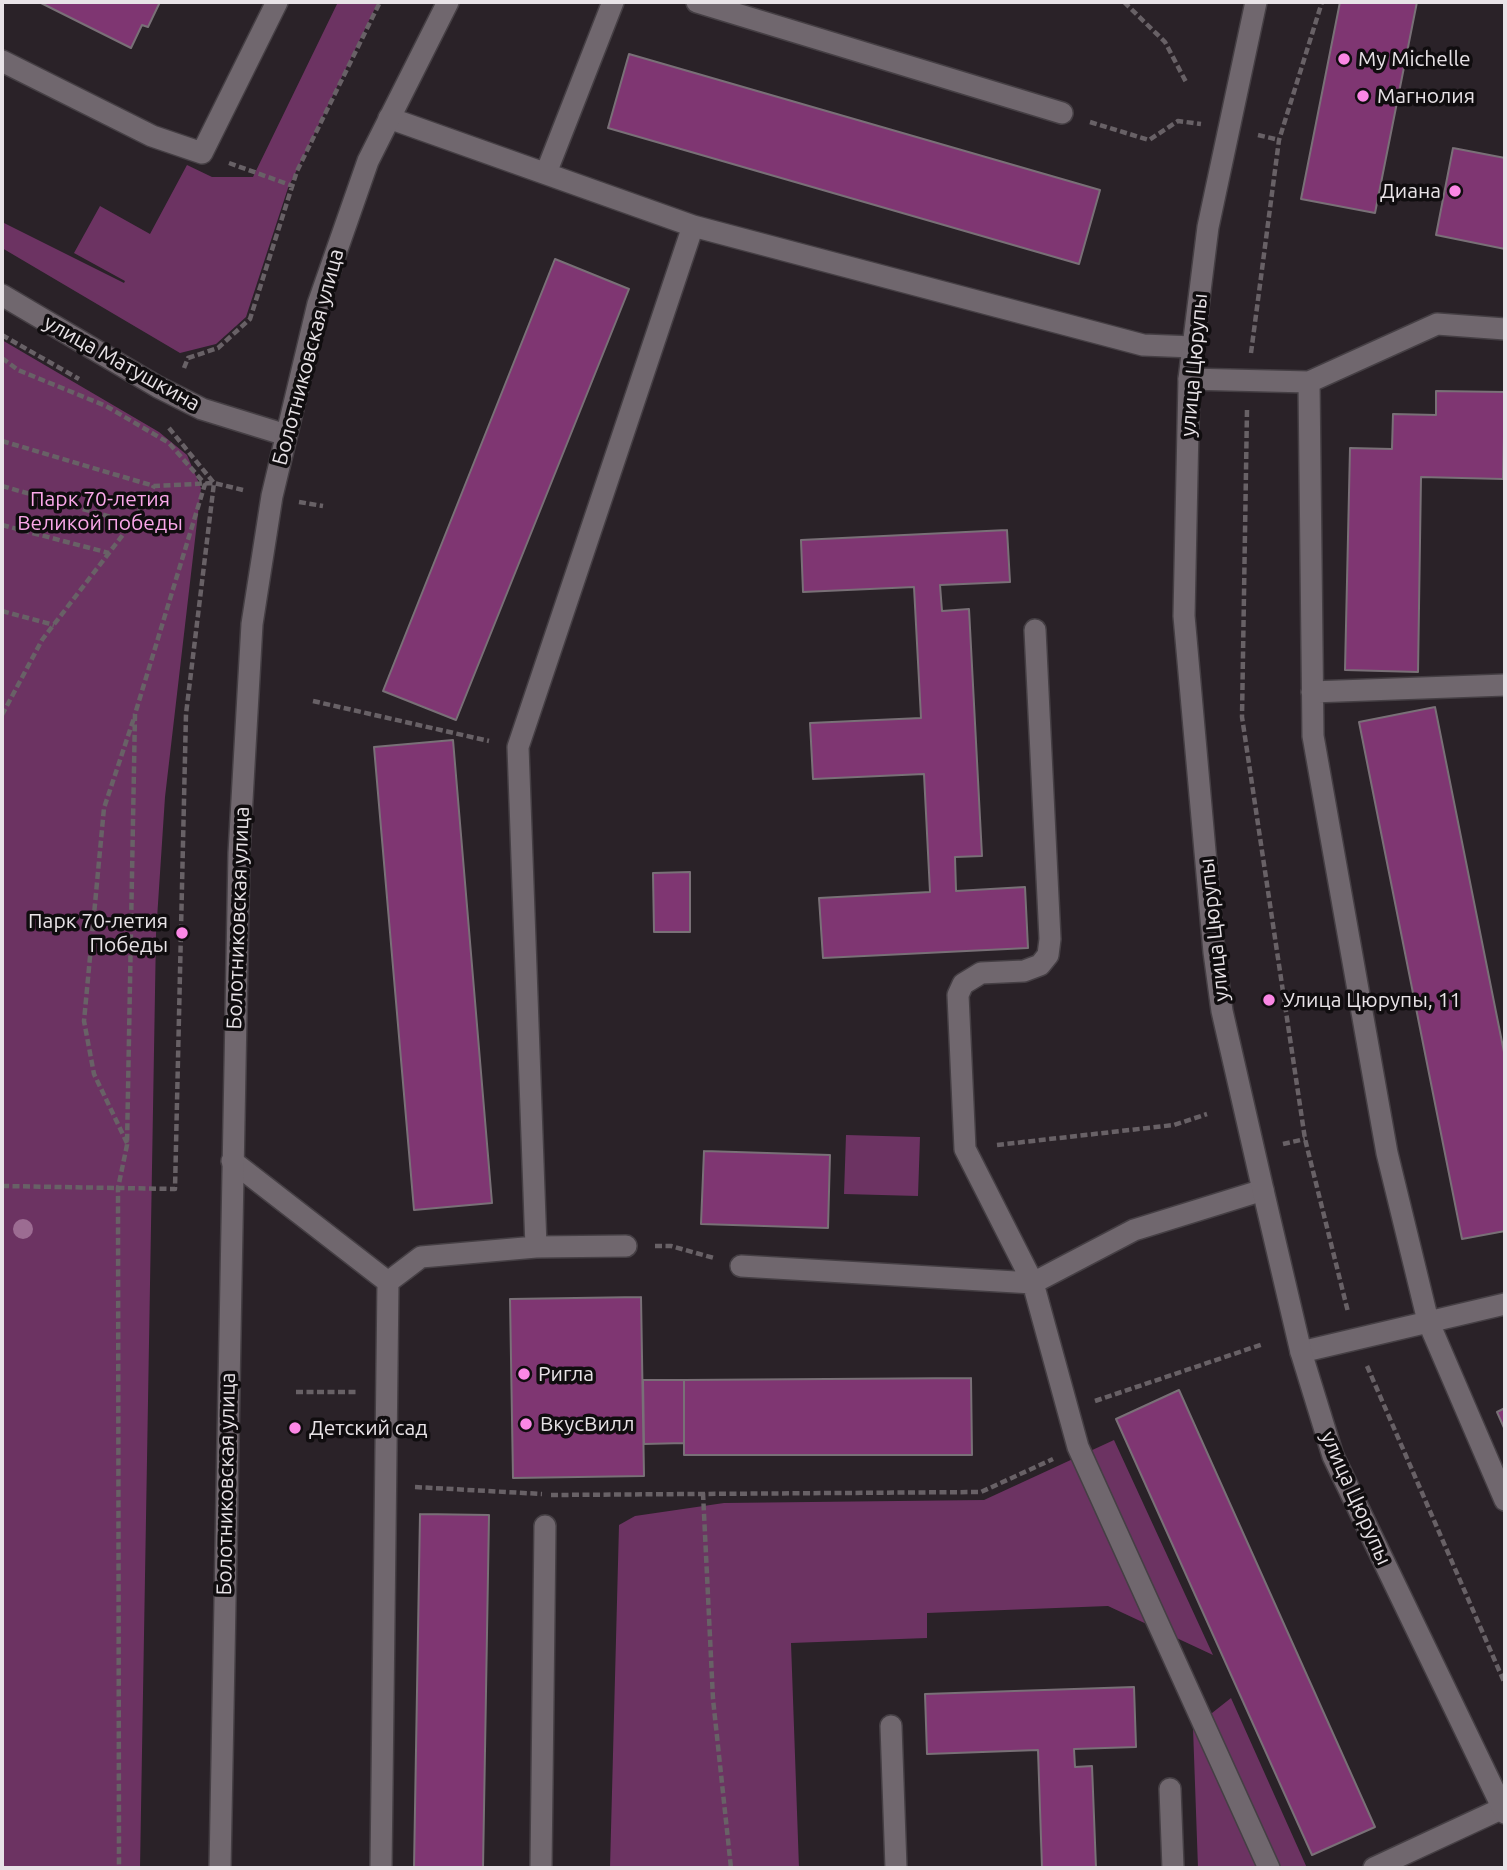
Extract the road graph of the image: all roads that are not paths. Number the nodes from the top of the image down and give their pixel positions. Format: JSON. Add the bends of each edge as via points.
{"nodes":[{"id":1,"x":277,"y":2,"type":"edge"},
{"id":2,"x":449,"y":2,"type":"edge"},
{"id":3,"x":613,"y":2,"type":"edge"},
{"id":4,"x":697,"y":2,"type":"edge"},
{"id":5,"x":1256,"y":2,"type":"edge"},
{"id":6,"x":2,"y":61,"type":"edge"},
{"id":7,"x":1062,"y":113,"type":"road end"},
{"id":8,"x":389,"y":118,"type":"junction"},
{"id":9,"x":547,"y":173,"type":"junction"},
{"id":10,"x":693,"y":226,"type":"junction"},
{"id":11,"x":2,"y":295,"type":"edge"},
{"id":12,"x":1505,"y":329,"type":"edge"},
{"id":13,"x":1193,"y":348,"type":"junction"},
{"id":14,"x":1189,"y":379,"type":"junction"},
{"id":15,"x":1308,"y":382,"type":"junction"},
{"id":16,"x":286,"y":435,"type":"junction"},
{"id":17,"x":1035,"y":630,"type":"dead end"},
{"id":18,"x":1505,"y":685,"type":"edge"},
{"id":19,"x":1312,"y":692,"type":"junction"},
{"id":20,"x":232,"y":1161,"type":"junction"},
{"id":21,"x":1263,"y":1190,"type":"junction"},
{"id":22,"x":626,"y":1245,"type":"road end"},
{"id":23,"x":536,"y":1247,"type":"junction"},
{"id":24,"x":741,"y":1266,"type":"road end"},
{"id":25,"x":388,"y":1282,"type":"junction"},
{"id":26,"x":1032,"y":1283,"type":"junction"},
{"id":27,"x":1505,"y":1304,"type":"edge"},
{"id":28,"x":1428,"y":1321,"type":"junction"},
{"id":29,"x":1301,"y":1352,"type":"junction"},
{"id":30,"x":1505,"y":1500,"type":"edge"},
{"id":31,"x":545,"y":1526,"type":"dead end"},
{"id":32,"x":891,"y":1726,"type":"dead end"},
{"id":33,"x":1170,"y":1789,"type":"dead end"},
{"id":34,"x":1504,"y":1811,"type":"edge"},
{"id":35,"x":220,"y":1868,"type":"edge"},
{"id":36,"x":381,"y":1868,"type":"edge"},
{"id":37,"x":541,"y":1868,"type":"edge"},
{"id":38,"x":896,"y":1868,"type":"edge"},
{"id":39,"x":1173,"y":1868,"type":"edge"},
{"id":40,"x":1269,"y":1868,"type":"edge"},
{"id":41,"x":1374,"y":1868,"type":"edge"}],
"edges":[{"from":1,"to":6,"type":"street","via":[[202,153],[152,136]]},
{"from":2,"to":8,"type":"street","name":"Болотниковская улица"},
{"from":3,"to":9,"type":"street"},
{"from":4,"to":7,"type":"street"},
{"from":5,"to":13,"type":"street","name":"улица Цюрупы","via":[[1208,227]]},
{"from":8,"to":9,"type":"street"},
{"from":8,"to":16,"type":"street","name":"Болотниковская улица","via":[[333,256]]},
{"from":9,"to":10,"type":"street"},
{"from":10,"to":13,"type":"street","via":[[1143,345]]},
{"from":10,"to":23,"type":"street","via":[[518,747]]},
{"from":11,"to":16,"type":"street","name":"улица Матушкина","via":[[202,409]]},
{"from":12,"to":15,"type":"street","via":[[1437,324]]},
{"from":13,"to":14,"type":"street","name":"улица Цюрупы"},
{"from":14,"to":15,"type":"street"},
{"from":14,"to":21,"type":"street","name":"улица Цюрупы","via":[[1184,616],[1222,1011]]},
{"from":15,"to":19,"type":"street"},
{"from":16,"to":20,"type":"street","name":"Болотниковская улица","via":[[252,624],[245,714]]},
{"from":17,"to":26,"type":"street","via":[[1048,955],[1040,965],[1024,971],[981,973],[963,984],[958,995],[965,1149]]},
{"from":18,"to":19,"type":"street"},
{"from":19,"to":28,"type":"street","via":[[1313,736],[1387,1153]]},
{"from":20,"to":25,"type":"street"},
{"from":20,"to":35,"type":"street","name":"Болотниковская улица"},
{"from":21,"to":26,"type":"street","via":[[1134,1230]]},
{"from":21,"to":29,"type":"street","name":"улица Цюрупы"},
{"from":22,"to":23,"type":"street"},
{"from":23,"to":25,"type":"street","via":[[421,1257]]},
{"from":24,"to":26,"type":"street"},
{"from":25,"to":36,"type":"street"},
{"from":26,"to":40,"type":"street","via":[[1078,1447]]},
{"from":27,"to":28,"type":"street"},
{"from":28,"to":29,"type":"street"},
{"from":28,"to":30,"type":"street"},
{"from":29,"to":34,"type":"street","name":"улица Цюрупы","via":[[1333,1456]]},
{"from":31,"to":37,"type":"street"},
{"from":32,"to":38,"type":"street"},
{"from":33,"to":39,"type":"street"},
{"from":34,"to":41,"type":"street"}]}
